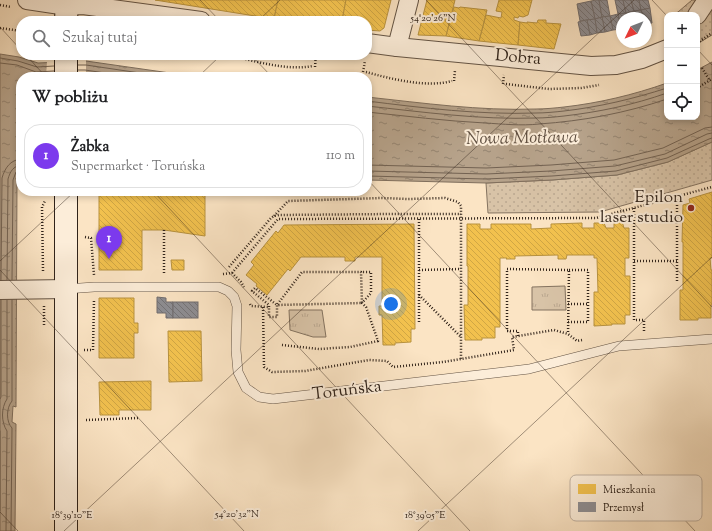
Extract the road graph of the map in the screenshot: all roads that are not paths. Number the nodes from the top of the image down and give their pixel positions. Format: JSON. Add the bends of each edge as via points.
{"nodes":[{"id":1,"x":27,"y":0,"type":"edge"},
{"id":2,"x":409,"y":0,"type":"edge"},
{"id":3,"x":707,"y":0,"type":"edge"},
{"id":4,"x":67,"y":9,"type":"edge"},
{"id":5,"x":699,"y":12,"type":"edge"},
{"id":6,"x":164,"y":16,"type":"edge"},
{"id":7,"x":372,"y":44,"type":"edge"},
{"id":8,"x":397,"y":47,"type":"junction"},
{"id":9,"x":664,"y":50,"type":"edge"},
{"id":10,"x":66,"y":60,"type":"edge"},
{"id":11,"x":66,"y":72,"type":"edge"},
{"id":12,"x":66,"y":196,"type":"edge"},
{"id":13,"x":66,"y":289,"type":"junction"},
{"id":14,"x":0,"y":290,"type":"edge"},
{"id":15,"x":712,"y":339,"type":"edge"},
{"id":16,"x":66,"y":531,"type":"edge"}],
"edges":[{"from":1,"to":4,"type":"street"},
{"from":2,"to":8,"type":"street"},
{"from":3,"to":5,"type":"street"},
{"from":4,"to":6,"type":"street","via":[[83,5]]},
{"from":7,"to":8,"type":"street","name":"Dobra"},
{"from":8,"to":9,"type":"street","name":"Dobra","via":[[591,66],[635,61]]},
{"from":10,"to":11,"type":"street"},
{"from":12,"to":13,"type":"street"},
{"from":13,"to":14,"type":"street"},
{"from":13,"to":15,"type":"lane","name":"Toruńska","via":[[218,287],[228,291],[234,297],[237,306],[238,372],[246,388],[259,397],[273,399],[529,369],[619,346]]},
{"from":13,"to":16,"type":"street"}]}
